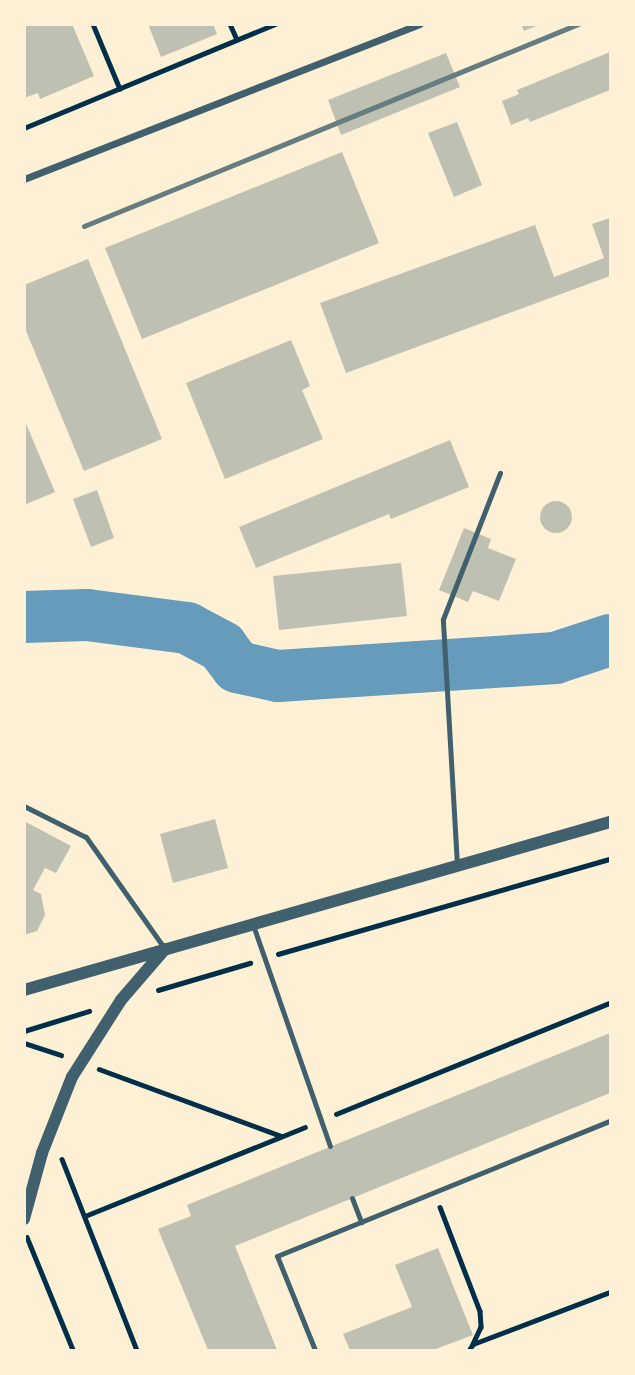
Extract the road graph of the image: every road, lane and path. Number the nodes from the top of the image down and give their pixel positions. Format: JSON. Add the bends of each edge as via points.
{"nodes":[{"id":1,"x":93,"y":24,"type":"edge"},
{"id":2,"x":230,"y":24,"type":"edge"},
{"id":3,"x":275,"y":24,"type":"edge"},
{"id":4,"x":420,"y":24,"type":"edge"},
{"id":5,"x":237,"y":40,"type":"junction"},
{"id":6,"x":120,"y":89,"type":"junction"},
{"id":7,"x":24,"y":128,"type":"edge"},
{"id":8,"x":24,"y":179,"type":"edge"},
{"id":9,"x":500,"y":473,"type":"dead end"},
{"id":10,"x":24,"y":806,"type":"edge"},
{"id":11,"x":611,"y":822,"type":"edge"},
{"id":12,"x":611,"y":859,"type":"edge"},
{"id":13,"x":457,"y":866,"type":"junction"},
{"id":14,"x":253,"y":924,"type":"junction"},
{"id":15,"x":165,"y":949,"type":"junction"},
{"id":16,"x":264,"y":959,"type":"junction"},
{"id":17,"x":24,"y":990,"type":"edge"},
{"id":18,"x":121,"y":1000,"type":"junction"},
{"id":19,"x":611,"y":1003,"type":"edge"},
{"id":20,"x":24,"y":1031,"type":"edge"},
{"id":21,"x":24,"y":1044,"type":"edge"},
{"id":22,"x":81,"y":1062,"type":"junction"},
{"id":23,"x":320,"y":1121,"type":"junction"},
{"id":24,"x":611,"y":1121,"type":"edge"},
{"id":25,"x":51,"y":1129,"type":"junction"},
{"id":26,"x":282,"y":1137,"type":"junction"},
{"id":27,"x":331,"y":1146,"type":"dead end"},
{"id":28,"x":434,"y":1192,"type":"junction"},
{"id":29,"x":352,"y":1198,"type":"dead end"},
{"id":30,"x":85,"y":1216,"type":"junction"},
{"id":31,"x":24,"y":1219,"type":"edge"},
{"id":32,"x":361,"y":1222,"type":"junction"},
{"id":33,"x":24,"y":1230,"type":"edge"},
{"id":34,"x":611,"y":1292,"type":"edge"},
{"id":35,"x":473,"y":1343,"type":"junction"},
{"id":36,"x":73,"y":1350,"type":"edge"},
{"id":37,"x":137,"y":1350,"type":"edge"},
{"id":38,"x":315,"y":1350,"type":"edge"},
{"id":39,"x":469,"y":1350,"type":"edge"}],
"edges":[{"from":1,"to":6,"type":"path"},
{"from":2,"to":5,"type":"path"},
{"from":3,"to":5,"type":"path"},
{"from":4,"to":8,"type":"street"},
{"from":5,"to":6,"type":"path"},
{"from":6,"to":7,"type":"path"},
{"from":9,"to":13,"type":"lane","via":[[443,619]]},
{"from":10,"to":15,"type":"lane","via":[[86,837]]},
{"from":11,"to":13,"type":"street"},
{"from":12,"to":16,"type":"path"},
{"from":13,"to":14,"type":"street"},
{"from":14,"to":15,"type":"street"},
{"from":14,"to":16,"type":"lane"},
{"from":15,"to":17,"type":"street"},
{"from":15,"to":18,"type":"street"},
{"from":16,"to":18,"type":"path"},
{"from":16,"to":23,"type":"lane"},
{"from":18,"to":20,"type":"path"},
{"from":18,"to":22,"type":"street"},
{"from":19,"to":23,"type":"path"},
{"from":21,"to":22,"type":"path"},
{"from":22,"to":25,"type":"street"},
{"from":22,"to":26,"type":"path"},
{"from":23,"to":26,"type":"path"},
{"from":23,"to":27,"type":"lane"},
{"from":24,"to":28,"type":"lane"},
{"from":25,"to":30,"type":"path"},
{"from":25,"to":31,"type":"street"},
{"from":26,"to":30,"type":"path"},
{"from":28,"to":32,"type":"lane"},
{"from":28,"to":35,"type":"path","via":[[480,1311],[481,1327]]},
{"from":29,"to":32,"type":"lane"},
{"from":30,"to":37,"type":"path"},
{"from":32,"to":38,"type":"lane","via":[[277,1256]]},
{"from":33,"to":36,"type":"path"},
{"from":34,"to":35,"type":"path"},
{"from":35,"to":39,"type":"path"}]}
